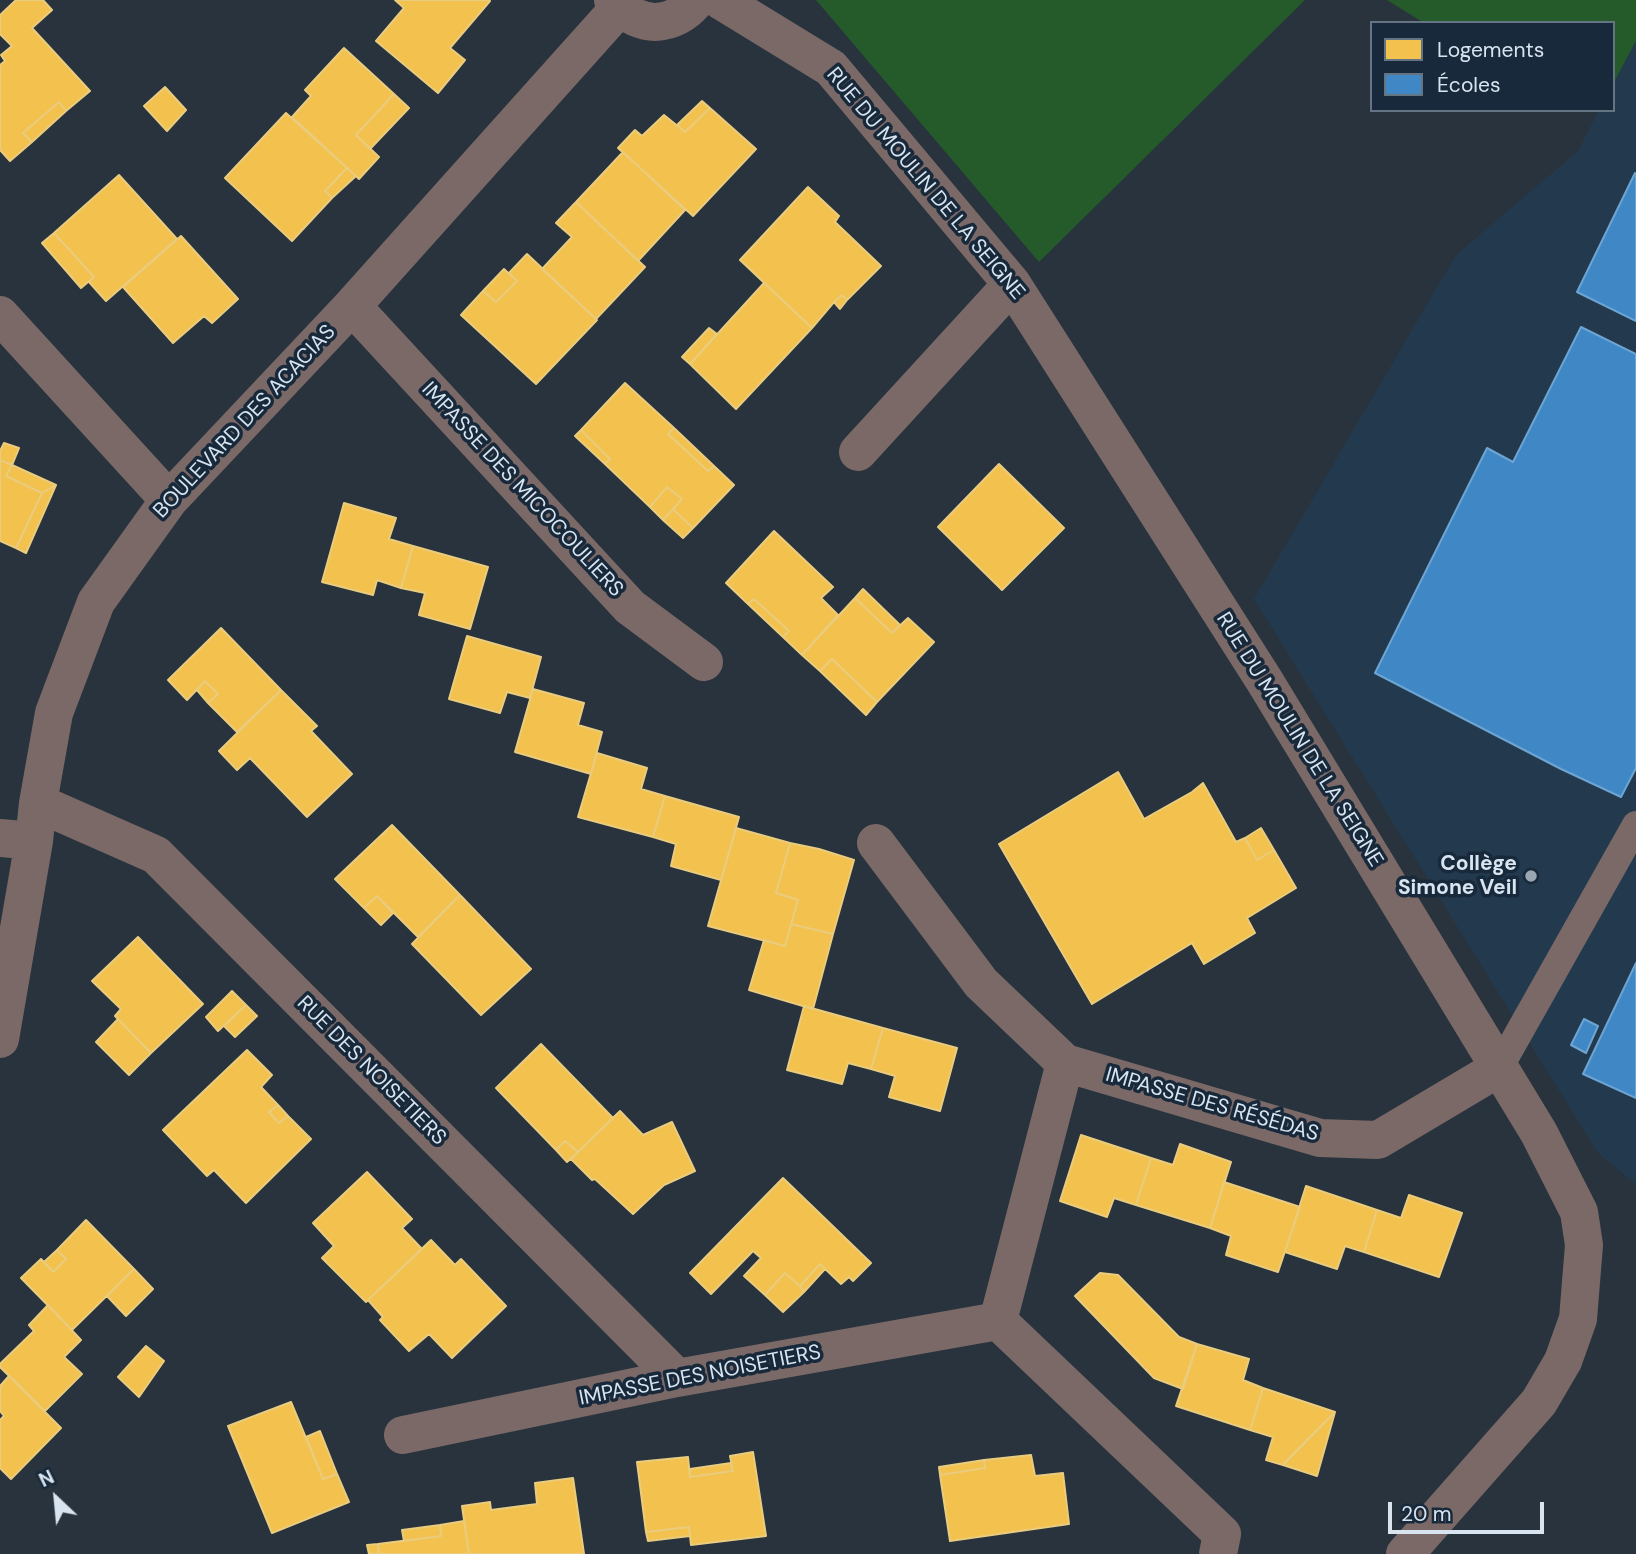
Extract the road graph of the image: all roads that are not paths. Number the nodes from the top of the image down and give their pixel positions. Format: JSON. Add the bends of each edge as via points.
{"nodes":[{"id":1,"x":696,"y":0,"type":"edge"},
{"id":2,"x":720,"y":0,"type":"edge"},
{"id":3,"x":616,"y":4,"type":"edge"},
{"id":4,"x":1012,"y":284,"type":"junction"},
{"id":5,"x":352,"y":306,"type":"junction"},
{"id":6,"x":0,"y":315,"type":"edge"},
{"id":7,"x":858,"y":452,"type":"dead end"},
{"id":8,"x":169,"y":500,"type":"junction"},
{"id":9,"x":704,"y":662,"type":"dead end"},
{"id":10,"x":38,"y":803,"type":"junction"},
{"id":11,"x":1636,"y":825,"type":"edge"},
{"id":12,"x":17,"y":840,"type":"edge"},
{"id":13,"x":876,"y":843,"type":"dead end"},
{"id":14,"x":0,"y":1039,"type":"edge"},
{"id":15,"x":1065,"y":1063,"type":"junction"},
{"id":16,"x":1499,"y":1068,"type":"junction"},
{"id":17,"x":998,"y":1321,"type":"junction"},
{"id":18,"x":677,"y":1378,"type":"junction"},
{"id":19,"x":403,"y":1435,"type":"dead end"},
{"id":20,"x":1218,"y":1554,"type":"edge"},
{"id":21,"x":1405,"y":1554,"type":"edge"}],
"edges":[{"from":1,"to":3,"type":"street","via":[[689,10],[663,21],[642,20]]},
{"from":2,"to":4,"type":"street","name":"RUE DU MOULIN DE LA SEIGNE","via":[[831,68]]},
{"from":3,"to":5,"type":"street","name":"BOULEVARD DES ACACIAS"},
{"from":4,"to":7,"type":"street"},
{"from":4,"to":16,"type":"street","name":"RUE DU MOULIN DE LA SEIGNE","via":[[1264,680]]},
{"from":5,"to":8,"type":"street","name":"BOULEVARD DES ACACIAS"},
{"from":5,"to":9,"type":"street","name":"IMPASSE DES MICOCOULIERS","via":[[630,607]]},
{"from":6,"to":8,"type":"street"},
{"from":8,"to":10,"type":"street","name":"BOULEVARD DES ACACIAS","via":[[96,602],[54,713]]},
{"from":10,"to":12,"type":"street","name":"BOULEVARD DES ACACIAS"},
{"from":10,"to":18,"type":"street","name":"RUE DES NOISETIERS","via":[[156,855]]},
{"from":11,"to":16,"type":"lane"},
{"from":12,"to":14,"type":"street","name":"BOULEVARD DES ACACIAS"},
{"from":13,"to":15,"type":"street","name":"IMPASSE DES RÉSÉDAS","via":[[981,984]]},
{"from":15,"to":16,"type":"street","name":"IMPASSE DES RÉSÉDAS","via":[[1320,1138],[1378,1140]]},
{"from":15,"to":17,"type":"street"},
{"from":16,"to":21,"type":"street","name":"RUE DU MOULIN DE LA SEIGNE","via":[[1579,1212],[1584,1245],[1578,1319],[1563,1362],[1539,1402]]},
{"from":17,"to":18,"type":"street","name":"IMPASSE DES NOISETIERS"},
{"from":17,"to":20,"type":"street","via":[[1222,1534]]},
{"from":18,"to":19,"type":"street","name":"IMPASSE DES NOISETIERS"}]}
